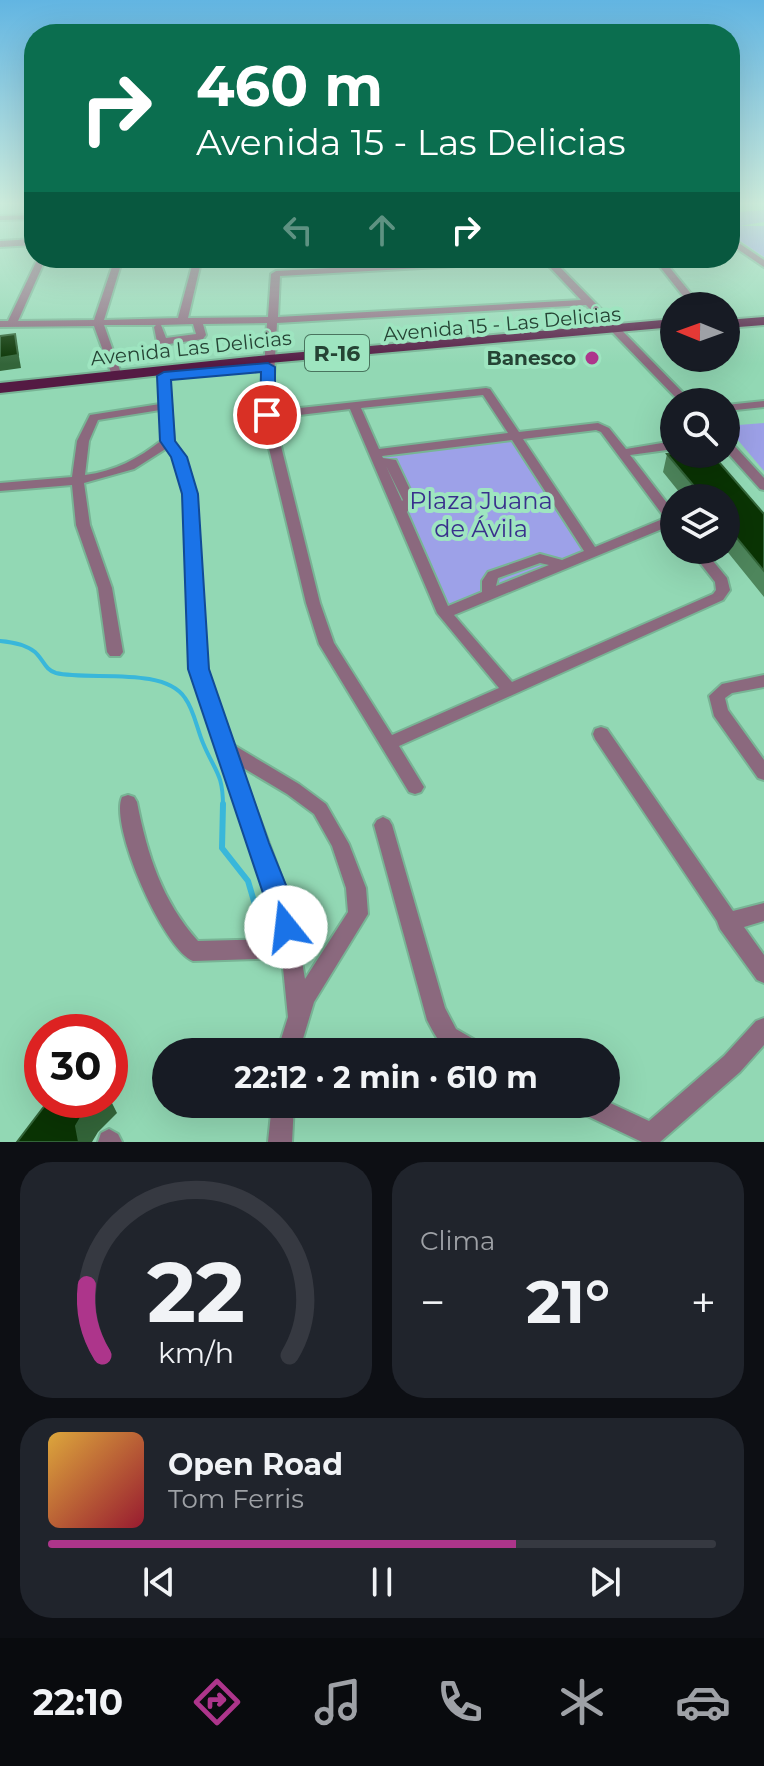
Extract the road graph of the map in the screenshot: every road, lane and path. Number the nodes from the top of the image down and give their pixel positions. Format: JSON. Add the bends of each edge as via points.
{"nodes":[{"id":1,"x":37,"y":268,"type":"edge"},
{"id":2,"x":116,"y":268,"type":"edge"},
{"id":3,"x":196,"y":268,"type":"edge"},
{"id":4,"x":316,"y":268,"type":"edge"},
{"id":5,"x":555,"y":268,"type":"edge"},
{"id":6,"x":665,"y":268,"type":"edge"},
{"id":7,"x":685,"y":292,"type":"edge"},
{"id":8,"x":590,"y":302,"type":"junction"},
{"id":9,"x":764,"y":319,"type":"edge"},
{"id":10,"x":183,"y":320,"type":"junction"},
{"id":11,"x":197,"y":320,"type":"junction"},
{"id":12,"x":272,"y":320,"type":"junction"},
{"id":13,"x":740,"y":321,"type":"edge"},
{"id":14,"x":98,"y":322,"type":"junction"},
{"id":15,"x":6,"y":324,"type":"edge"},
{"id":16,"x":159,"y":327,"type":"dead end"},
{"id":17,"x":660,"y":327,"type":"edge"},
{"id":18,"x":616,"y":330,"type":"junction"},
{"id":19,"x":269,"y":363,"type":"junction"},
{"id":20,"x":117,"y":376,"type":"junction"},
{"id":21,"x":164,"y":376,"type":"junction"},
{"id":22,"x":672,"y":388,"type":"edge"},
{"id":23,"x":0,"y":391,"type":"edge"},
{"id":24,"x":764,"y":404,"type":"edge"},
{"id":25,"x":354,"y":405,"type":"junction"},
{"id":26,"x":166,"y":406,"type":"junction"},
{"id":27,"x":740,"y":407,"type":"edge"},
{"id":28,"x":267,"y":415,"type":"junction"},
{"id":29,"x":517,"y":436,"type":"junction"},
{"id":30,"x":168,"y":441,"type":"junction"},
{"id":31,"x":660,"y":447,"type":"edge"},
{"id":32,"x":623,"y":453,"type":"junction"},
{"id":33,"x":179,"y":457,"type":"junction"},
{"id":34,"x":377,"y":457,"type":"junction"},
{"id":35,"x":740,"y":459,"type":"edge"},
{"id":36,"x":144,"y":462,"type":"junction"},
{"id":37,"x":78,"y":481,"type":"junction"},
{"id":38,"x":764,"y":486,"type":"edge"},
{"id":39,"x":0,"y":487,"type":"edge"},
{"id":40,"x":660,"y":502,"type":"edge"},
{"id":41,"x":660,"y":526,"type":"edge"},
{"id":42,"x":592,"y":553,"type":"junction"},
{"id":43,"x":708,"y":564,"type":"edge"},
{"id":44,"x":444,"y":613,"type":"junction"},
{"id":45,"x":115,"y":652,"type":"dead end"},
{"id":46,"x":764,"y":681,"type":"edge"},
{"id":47,"x":509,"y":689,"type":"junction"},
{"id":48,"x":601,"y":734,"type":"dead end"},
{"id":49,"x":388,"y":744,"type":"junction"},
{"id":50,"x":225,"y":748,"type":"junction"},
{"id":51,"x":764,"y":773,"type":"edge"},
{"id":52,"x":415,"y":787,"type":"dead end"},
{"id":53,"x":128,"y":802,"type":"dead end"},
{"id":54,"x":383,"y":825,"type":"dead end"},
{"id":55,"x":764,"y":912,"type":"edge"},
{"id":56,"x":727,"y":922,"type":"junction"},
{"id":57,"x":290,"y":948,"type":"junction"},
{"id":58,"x":764,"y":973,"type":"edge"},
{"id":59,"x":297,"y":1022,"type":"junction"},
{"id":60,"x":764,"y":1029,"type":"edge"},
{"id":61,"x":292,"y":1038,"type":"edge"},
{"id":62,"x":450,"y":1038,"type":"edge"},
{"id":63,"x":282,"y":1118,"type":"edge"},
{"id":64,"x":617,"y":1118,"type":"edge"},
{"id":65,"x":280,"y":1142,"type":"edge"}],
"edges":[{"from":1,"to":15,"type":"street"},
{"from":2,"to":14,"type":"street"},
{"from":3,"to":10,"type":"street"},
{"from":4,"to":12,"type":"street","via":[[276,270]]},
{"from":5,"to":8,"type":"street"},
{"from":6,"to":7,"type":"street"},
{"from":8,"to":12,"type":"street"},
{"from":8,"to":18,"type":"street"},
{"from":9,"to":13,"type":"main road"},
{"from":10,"to":11,"type":"street"},
{"from":10,"to":14,"type":"street"},
{"from":11,"to":12,"type":"street"},
{"from":11,"to":16,"type":"street","via":[[201,335],[188,339],[162,342]]},
{"from":12,"to":19,"type":"street"},
{"from":14,"to":15,"type":"street"},
{"from":14,"to":20,"type":"street"},
{"from":17,"to":18,"type":"main road","name":"Avenida 15 - Las Delicias","number":"R-16"},
{"from":18,"to":19,"type":"main road","name":"Avenida 15 - Las Delicias","number":"R-16"},
{"from":18,"to":22,"type":"street"},
{"from":19,"to":20,"type":"main road","name":"Avenida Las Delicias","number":"R-16"},
{"from":19,"to":21,"type":"main road","name":"Avenida 15 - Las Delicias","number":"R-16"},
{"from":19,"to":28,"type":"street"},
{"from":20,"to":23,"type":"main road","name":"Avenida Las Delicias","number":"R-16"},
{"from":21,"to":23,"type":"main road","name":"Avenida 15 - Las Delicias","number":"R-16"},
{"from":21,"to":26,"type":"street"},
{"from":24,"to":27,"type":"street"},
{"from":25,"to":28,"type":"street"},
{"from":25,"to":29,"type":"street","via":[[486,391]]},
{"from":25,"to":34,"type":"street"},
{"from":26,"to":30,"type":"street"},
{"from":26,"to":37,"type":"street","via":[[92,419]]},
{"from":28,"to":49,"type":"street","via":[[327,644]]},
{"from":29,"to":32,"type":"street","via":[[598,426]]},
{"from":29,"to":34,"type":"street"},
{"from":29,"to":42,"type":"street"},
{"from":30,"to":33,"type":"street"},
{"from":30,"to":36,"type":"street"},
{"from":31,"to":32,"type":"street"},
{"from":32,"to":40,"type":"street"},
{"from":33,"to":36,"type":"street"},
{"from":33,"to":50,"type":"street","via":[[190,494],[198,669]]},
{"from":34,"to":44,"type":"street"},
{"from":35,"to":38,"type":"street"},
{"from":36,"to":37,"type":"street","via":[[100,479]]},
{"from":37,"to":39,"type":"street"},
{"from":37,"to":45,"type":"street","via":[[83,525],[105,588]]},
{"from":41,"to":42,"type":"street"},
{"from":42,"to":44,"type":"street","via":[[563,565],[540,558],[493,575],[489,594]]},
{"from":43,"to":47,"type":"street","via":[[722,581],[718,597]]},
{"from":44,"to":47,"type":"street"},
{"from":46,"to":51,"type":"street","via":[[728,688],[717,696],[720,712]]},
{"from":47,"to":49,"type":"street"},
{"from":48,"to":56,"type":"street"},
{"from":49,"to":52,"type":"street"},
{"from":50,"to":57,"type":"street","via":[[282,905]]},
{"from":50,"to":59,"type":"street","via":[[320,809],[356,888],[358,914],[305,997]]},
{"from":53,"to":57,"type":"street","via":[[135,841],[156,899],[193,951]]},
{"from":54,"to":62,"type":"street","via":[[435,1012]]},
{"from":55,"to":56,"type":"street"},
{"from":56,"to":58,"type":"street"},
{"from":57,"to":59,"type":"street"},
{"from":59,"to":61,"type":"street"},
{"from":60,"to":64,"type":"street","via":[[651,1134]]},
{"from":63,"to":65,"type":"street"}]}
